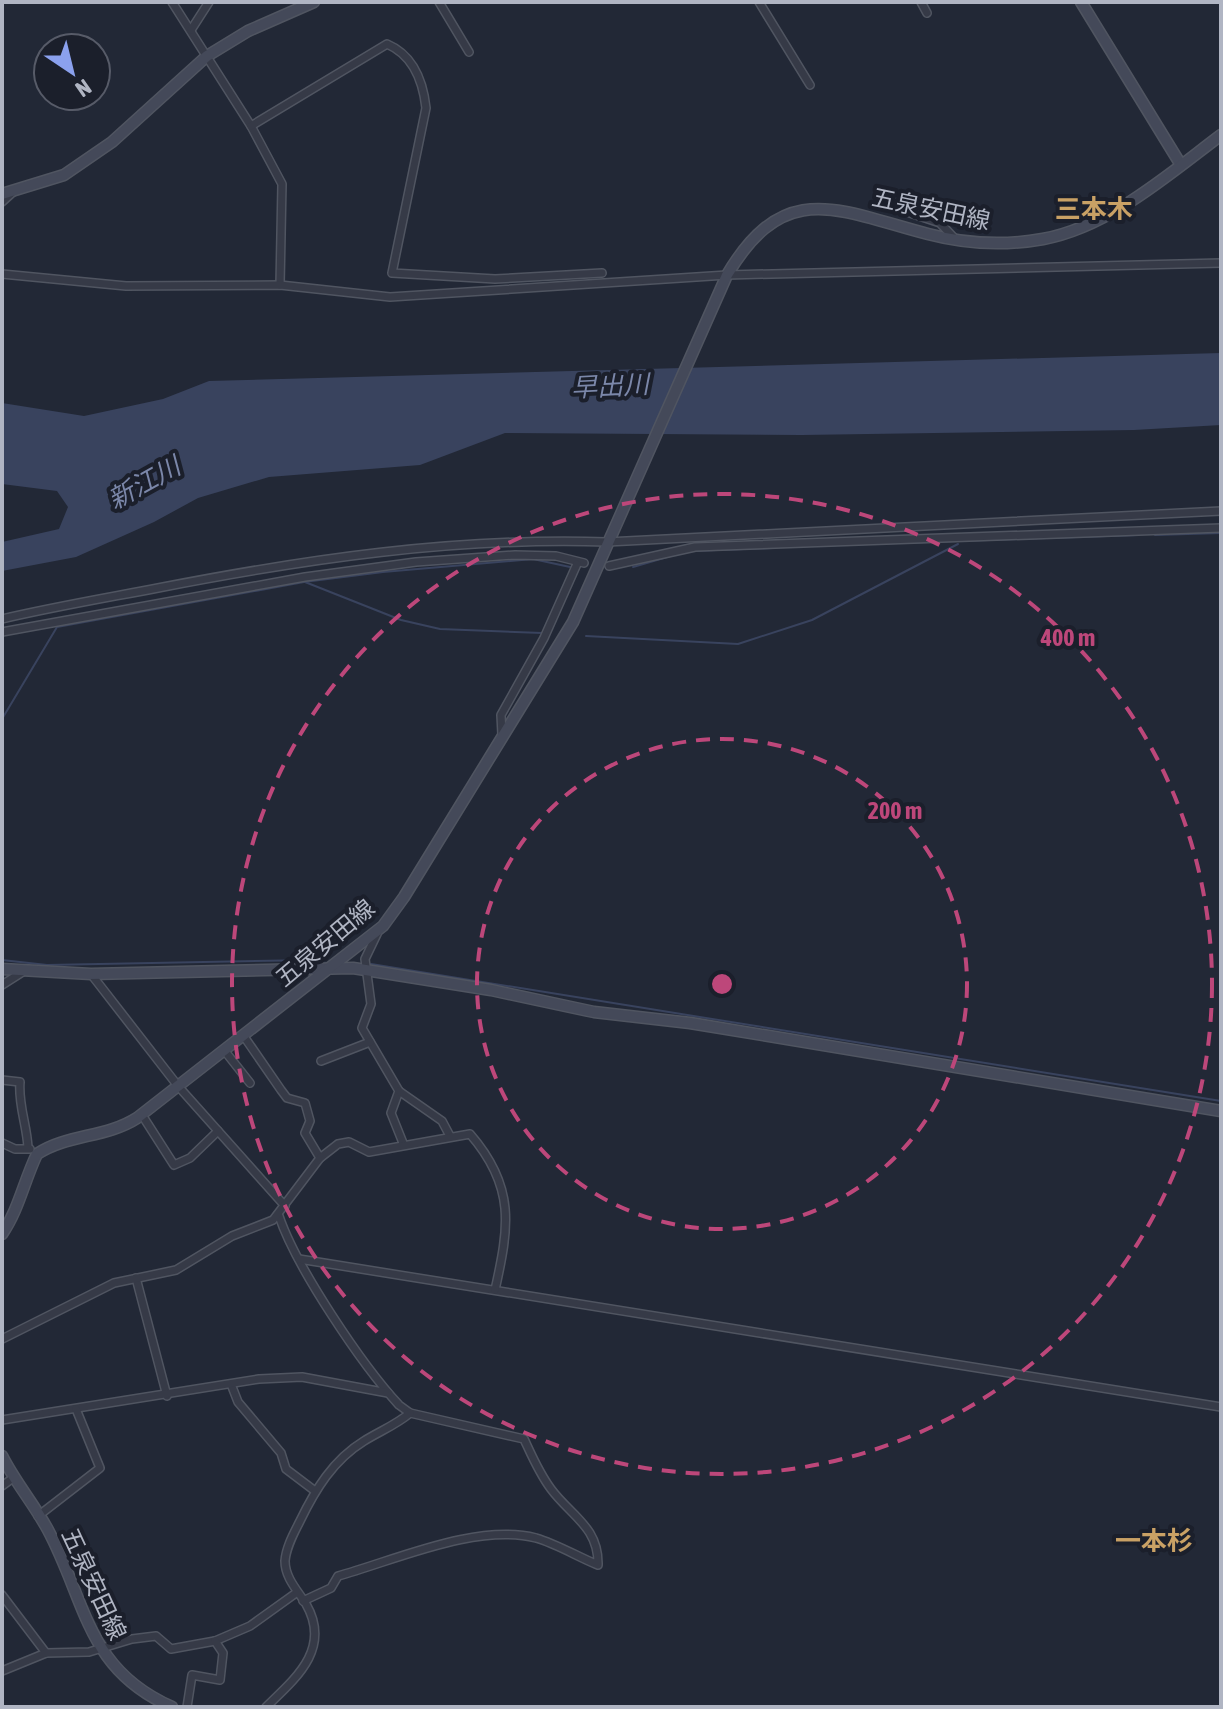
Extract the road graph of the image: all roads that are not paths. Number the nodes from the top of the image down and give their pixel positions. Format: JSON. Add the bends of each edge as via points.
{"nodes":[{"id":1,"x":172,"y":2,"type":"edge"},
{"id":2,"x":209,"y":2,"type":"edge"},
{"id":3,"x":314,"y":2,"type":"edge"},
{"id":4,"x":439,"y":2,"type":"edge"},
{"id":5,"x":759,"y":2,"type":"edge"},
{"id":6,"x":921,"y":2,"type":"edge"},
{"id":7,"x":1081,"y":2,"type":"edge"},
{"id":8,"x":927,"y":13,"type":"dead end"},
{"id":9,"x":191,"y":30,"type":"junction"},
{"id":10,"x":469,"y":52,"type":"dead end"},
{"id":11,"x":207,"y":56,"type":"junction"},
{"id":12,"x":810,"y":85,"type":"dead end"},
{"id":13,"x":251,"y":126,"type":"junction"},
{"id":14,"x":1221,"y":135,"type":"edge"},
{"id":15,"x":1181,"y":165,"type":"junction"},
{"id":16,"x":14,"y":190,"type":"junction"},
{"id":17,"x":2,"y":194,"type":"edge"},
{"id":18,"x":2,"y":202,"type":"edge"},
{"id":19,"x":883,"y":204,"type":"dead end"},
{"id":20,"x":956,"y":240,"type":"junction"},
{"id":21,"x":1221,"y":263,"type":"edge"},
{"id":22,"x":602,"y":273,"type":"dead end"},
{"id":23,"x":2,"y":274,"type":"edge"},
{"id":24,"x":726,"y":277,"type":"junction"},
{"id":25,"x":280,"y":285,"type":"junction"},
{"id":26,"x":1221,"y":511,"type":"edge"},
{"id":27,"x":1221,"y":528,"type":"edge"},
{"id":28,"x":608,"y":540,"type":"junction"},
{"id":29,"x":609,"y":566,"type":"dead end"},
{"id":30,"x":2,"y":619,"type":"edge"},
{"id":31,"x":2,"y":632,"type":"edge"},
{"id":32,"x":502,"y":738,"type":"junction"},
{"id":33,"x":379,"y":929,"type":"junction"},
{"id":34,"x":331,"y":967,"type":"junction"},
{"id":35,"x":2,"y":969,"type":"edge"},
{"id":36,"x":24,"y":971,"type":"junction"},
{"id":37,"x":366,"y":971,"type":"junction"},
{"id":38,"x":91,"y":974,"type":"junction"},
{"id":39,"x":2,"y":985,"type":"edge"},
{"id":40,"x":243,"y":1035,"type":"junction"},
{"id":41,"x":370,"y":1042,"type":"junction"},
{"id":42,"x":224,"y":1050,"type":"junction"},
{"id":43,"x":321,"y":1061,"type":"dead end"},
{"id":44,"x":2,"y":1080,"type":"edge"},
{"id":45,"x":250,"y":1083,"type":"dead end"},
{"id":46,"x":178,"y":1086,"type":"junction"},
{"id":47,"x":399,"y":1091,"type":"junction"},
{"id":48,"x":1221,"y":1111,"type":"edge"},
{"id":49,"x":142,"y":1115,"type":"junction"},
{"id":50,"x":218,"y":1131,"type":"junction"},
{"id":51,"x":450,"y":1136,"type":"junction"},
{"id":52,"x":2,"y":1143,"type":"edge"},
{"id":53,"x":403,"y":1143,"type":"junction"},
{"id":54,"x":32,"y":1151,"type":"junction"},
{"id":55,"x":320,"y":1158,"type":"junction"},
{"id":56,"x":285,"y":1206,"type":"junction"},
{"id":57,"x":279,"y":1216,"type":"junction"},
{"id":58,"x":2,"y":1234,"type":"edge"},
{"id":59,"x":299,"y":1259,"type":"junction"},
{"id":60,"x":136,"y":1278,"type":"junction"},
{"id":61,"x":495,"y":1290,"type":"junction"},
{"id":62,"x":2,"y":1339,"type":"edge"},
{"id":63,"x":231,"y":1384,"type":"junction"},
{"id":64,"x":388,"y":1393,"type":"junction"},
{"id":65,"x":167,"y":1396,"type":"junction"},
{"id":66,"x":1221,"y":1407,"type":"edge"},
{"id":67,"x":76,"y":1409,"type":"junction"},
{"id":68,"x":410,"y":1413,"type":"junction"},
{"id":69,"x":2,"y":1420,"type":"edge"},
{"id":70,"x":2,"y":1456,"type":"edge"},
{"id":71,"x":13,"y":1478,"type":"junction"},
{"id":72,"x":2,"y":1486,"type":"edge"},
{"id":73,"x":315,"y":1491,"type":"junction"},
{"id":74,"x":38,"y":1516,"type":"junction"},
{"id":75,"x":296,"y":1593,"type":"junction"},
{"id":76,"x":2,"y":1595,"type":"edge"},
{"id":77,"x":303,"y":1601,"type":"junction"},
{"id":78,"x":215,"y":1641,"type":"junction"},
{"id":79,"x":102,"y":1648,"type":"junction"},
{"id":80,"x":46,"y":1653,"type":"junction"},
{"id":81,"x":2,"y":1671,"type":"edge"},
{"id":82,"x":172,"y":1707,"type":"edge"},
{"id":83,"x":187,"y":1707,"type":"edge"},
{"id":84,"x":266,"y":1707,"type":"edge"}],
"edges":[{"from":1,"to":9,"type":"street"},
{"from":2,"to":9,"type":"street"},
{"from":3,"to":11,"type":"main road"},
{"from":4,"to":10,"type":"street"},
{"from":5,"to":12,"type":"street"},
{"from":6,"to":8,"type":"street"},
{"from":7,"to":15,"type":"main road"},
{"from":9,"to":11,"type":"street"},
{"from":11,"to":13,"type":"street"},
{"from":11,"to":16,"type":"main road","via":[[112,142],[64,175]]},
{"from":13,"to":22,"type":"street","via":[[387,44],[404,51],[424,86],[426,108],[392,273],[495,279]]},
{"from":13,"to":25,"type":"street","via":[[282,184]]},
{"from":14,"to":15,"type":"main road","name":"五泉安田線"},
{"from":15,"to":20,"type":"main road","name":"五泉安田線","via":[[1093,221],[1054,236],[995,244]]},
{"from":16,"to":17,"type":"main road"},
{"from":16,"to":18,"type":"street"},
{"from":19,"to":20,"type":"street","via":[[940,223]]},
{"from":20,"to":24,"type":"main road","name":"五泉安田線","via":[[827,207],[792,211],[741,251]]},
{"from":21,"to":24,"type":"street"},
{"from":23,"to":25,"type":"street","via":[[126,286]]},
{"from":24,"to":25,"type":"street","via":[[390,297]]},
{"from":24,"to":28,"type":"main road","name":"五泉安田線"},
{"from":26,"to":28,"type":"street"},
{"from":27,"to":29,"type":"street","via":[[695,547]]},
{"from":28,"to":30,"type":"street","via":[[386,549]]},
{"from":28,"to":32,"type":"main road","name":"五泉安田線","via":[[573,622]]},
{"from":31,"to":32,"type":"street","via":[[416,562],[515,555],[556,556],[580,564],[501,715]]},
{"from":32,"to":33,"type":"main road","name":"五泉安田線"},
{"from":33,"to":34,"type":"main road","name":"五泉安田線"},
{"from":33,"to":37,"type":"street","via":[[365,959]]},
{"from":34,"to":37,"type":"main road"},
{"from":34,"to":38,"type":"main road"},
{"from":34,"to":40,"type":"main road","name":"五泉安田線"},
{"from":35,"to":36,"type":"main road"},
{"from":36,"to":38,"type":"main road"},
{"from":36,"to":39,"type":"street"},
{"from":37,"to":41,"type":"street","via":[[371,1004],[362,1028]]},
{"from":37,"to":48,"type":"main road"},
{"from":38,"to":46,"type":"street"},
{"from":40,"to":42,"type":"main road","name":"五泉安田線"},
{"from":40,"to":55,"type":"street","via":[[287,1098],[305,1103],[310,1121],[305,1133]]},
{"from":41,"to":43,"type":"street"},
{"from":41,"to":47,"type":"street"},
{"from":42,"to":45,"type":"street"},
{"from":42,"to":46,"type":"main road","name":"五泉安田線"},
{"from":44,"to":54,"type":"street","via":[[20,1082],[18,1100]]},
{"from":46,"to":49,"type":"main road","name":"五泉安田線"},
{"from":46,"to":50,"type":"street"},
{"from":47,"to":51,"type":"street","via":[[442,1121]]},
{"from":47,"to":53,"type":"street","via":[[391,1113]]},
{"from":49,"to":50,"type":"street","via":[[174,1165],[190,1158]]},
{"from":49,"to":54,"type":"main road","name":"五泉安田線","via":[[124,1127]]},
{"from":50,"to":56,"type":"street"},
{"from":51,"to":53,"type":"street"},
{"from":51,"to":61,"type":"street","via":[[470,1134],[501,1181],[508,1234]]},
{"from":52,"to":54,"type":"street"},
{"from":53,"to":55,"type":"street","via":[[369,1152],[349,1142]]},
{"from":54,"to":58,"type":"main road","via":[[16,1214]]},
{"from":55,"to":56,"type":"street"},
{"from":56,"to":57,"type":"street"},
{"from":57,"to":59,"type":"street"},
{"from":57,"to":60,"type":"street","via":[[232,1236],[176,1270]]},
{"from":59,"to":61,"type":"street"},
{"from":59,"to":64,"type":"street"},
{"from":60,"to":62,"type":"street","via":[[91,1293]]},
{"from":60,"to":65,"type":"street"},
{"from":61,"to":66,"type":"street"},
{"from":63,"to":64,"type":"street","via":[[302,1377]]},
{"from":63,"to":65,"type":"street"},
{"from":63,"to":73,"type":"street","via":[[238,1402],[281,1453],[286,1469]]},
{"from":64,"to":68,"type":"street"},
{"from":65,"to":67,"type":"street"},
{"from":67,"to":69,"type":"street"},
{"from":67,"to":74,"type":"street","via":[[100,1468]]},
{"from":68,"to":73,"type":"street","via":[[362,1442]]},
{"from":68,"to":77,"type":"street","via":[[524,1439],[547,1484],[582,1518],[598,1565],[520,1535],[472,1537],[338,1576],[331,1588]]},
{"from":70,"to":71,"type":"main road","name":"五泉安田線"},
{"from":71,"to":72,"type":"street"},
{"from":71,"to":74,"type":"main road","name":"五泉安田線"},
{"from":73,"to":75,"type":"street","via":[[285,1559]]},
{"from":74,"to":79,"type":"main road","name":"五泉安田線"},
{"from":75,"to":77,"type":"street"},
{"from":75,"to":78,"type":"street","via":[[250,1626]]},
{"from":76,"to":80,"type":"street"},
{"from":77,"to":84,"type":"street","via":[[314,1630],[312,1656],[303,1672]]},
{"from":78,"to":79,"type":"street","via":[[171,1649],[156,1636]]},
{"from":78,"to":83,"type":"street","via":[[223,1653],[220,1680],[192,1675]]},
{"from":79,"to":80,"type":"street"},
{"from":79,"to":82,"type":"main road","name":"五泉安田線","via":[[130,1683]]},
{"from":80,"to":81,"type":"street"}]}
